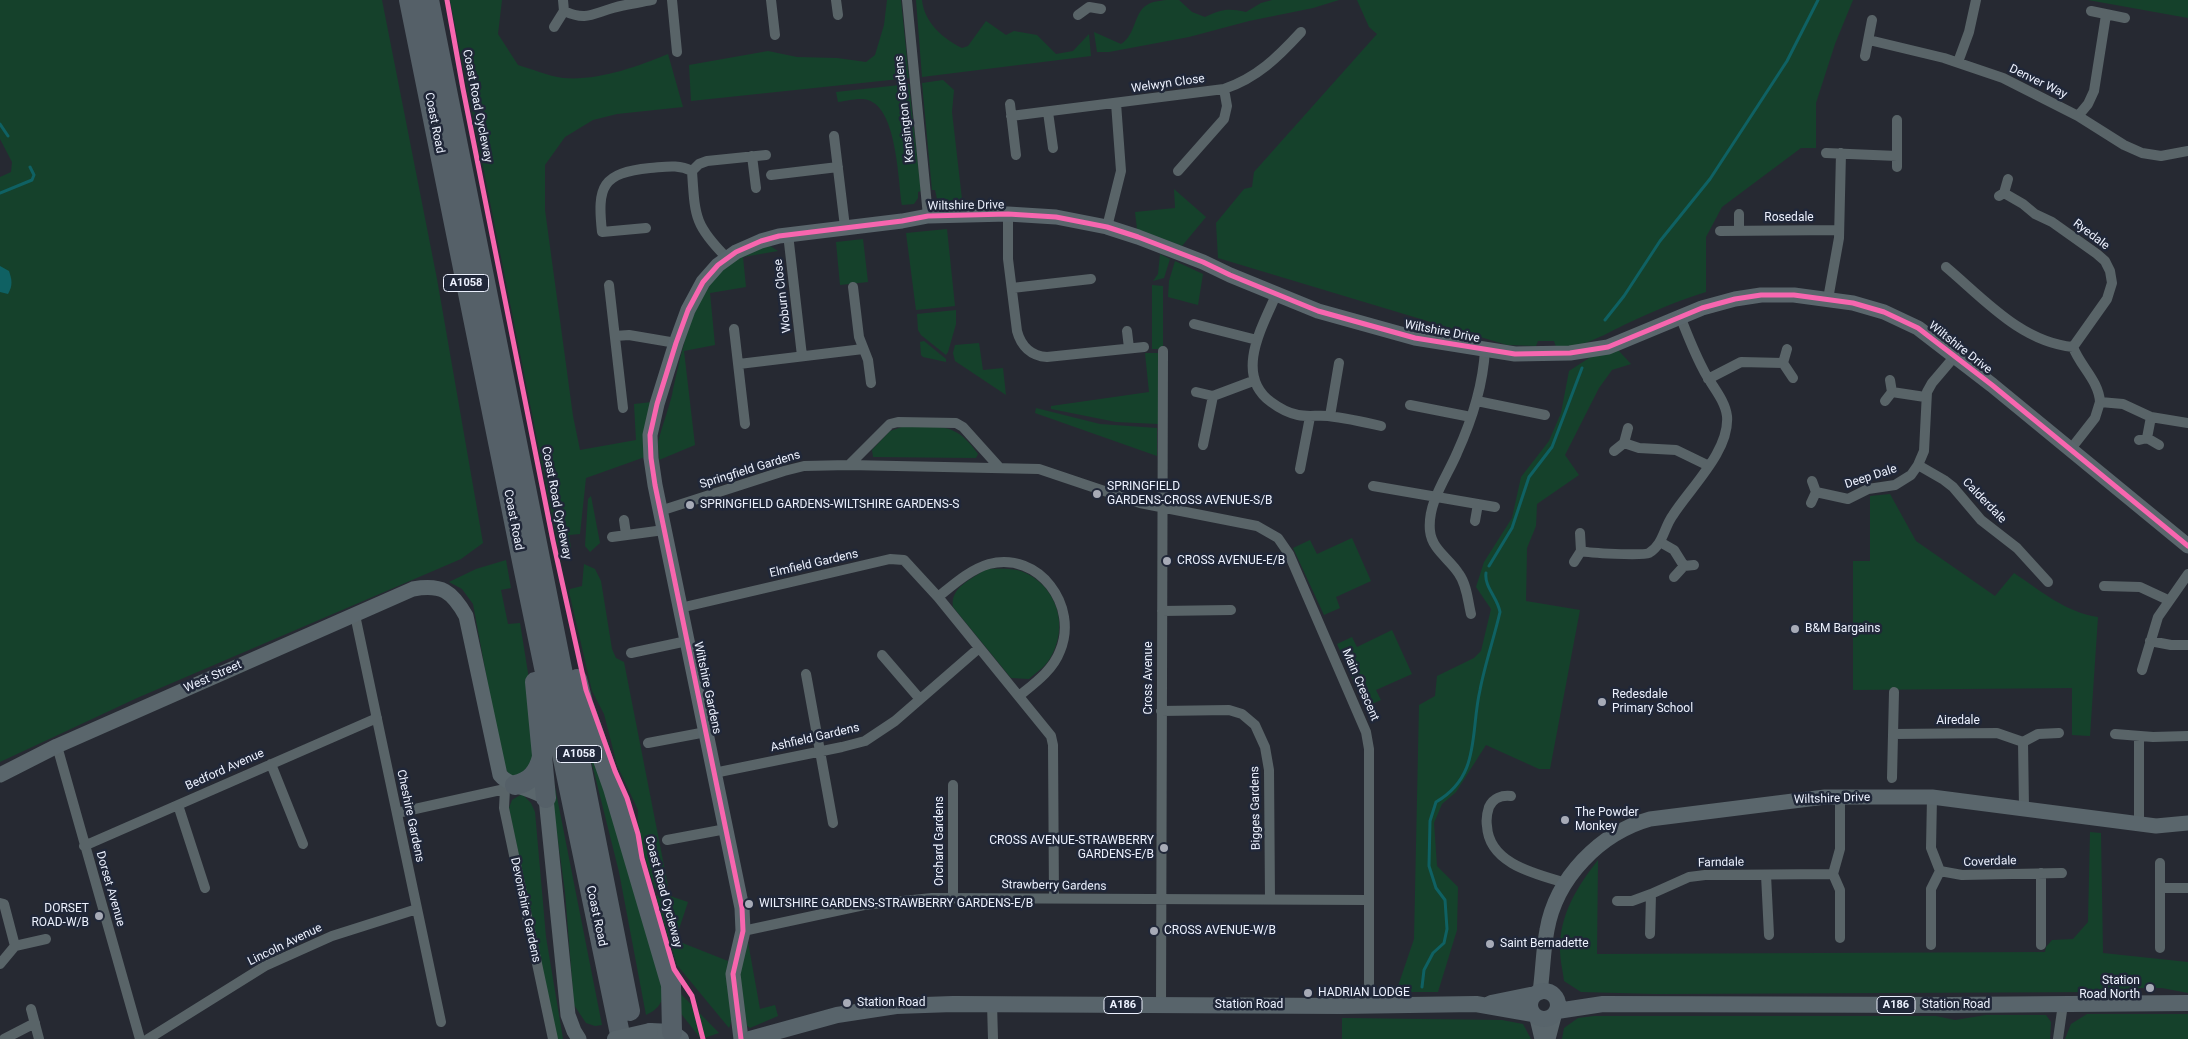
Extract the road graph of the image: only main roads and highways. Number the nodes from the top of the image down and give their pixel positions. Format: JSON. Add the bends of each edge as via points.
{"nodes":[{"id":1,"x":409,"y":0,"type":"edge"},
{"id":2,"x":429,"y":0,"type":"edge"},
{"id":3,"x":523,"y":469,"type":"junction"},
{"id":4,"x":523,"y":566,"type":"junction"},
{"id":5,"x":542,"y":757,"type":"junction"},
{"id":6,"x":509,"y":785,"type":"road end"},
{"id":7,"x":546,"y":798,"type":"road end"},
{"id":8,"x":1549,"y":1000,"type":"junction"},
{"id":9,"x":2188,"y":1002,"type":"edge"},
{"id":10,"x":1482,"y":1004,"type":"junction"},
{"id":11,"x":1535,"y":1016,"type":"junction"},
{"id":12,"x":643,"y":1035,"type":"edge"},
{"id":13,"x":677,"y":1036,"type":"edge"},
{"id":14,"x":769,"y":1037,"type":"edge"},
{"id":15,"x":615,"y":1039,"type":"edge"},
{"id":16,"x":621,"y":1039,"type":"edge"},
{"id":17,"x":750,"y":1039,"type":"edge"}],
"edges":[{"from":1,"to":4,"type":"highway","name":"Coast Road","number":"A1058"},
{"from":2,"to":3,"type":"highway","name":"Coast Road","number":"A1058"},
{"from":3,"to":12,"type":"highway","name":"Coast Road","number":"A1058"},
{"from":3,"to":13,"type":"highway","via":[[584,703],[613,788],[670,985]]},
{"from":4,"to":5,"type":"highway"},
{"from":4,"to":16,"type":"highway","name":"Coast Road","number":"A1058"},
{"from":5,"to":6,"type":"highway","via":[[533,776],[522,783]]},
{"from":5,"to":7,"type":"highway"},
{"from":8,"to":9,"type":"main road","name":"Station Road","number":"A186","via":[[1603,1004]]},
{"from":8,"to":10,"type":"main road","name":"Station Road","number":"A186"},
{"from":8,"to":11,"type":"main road","name":"Station Road","via":[[1543,1020]]},
{"from":8,"to":11,"type":"main road","via":[[1530,1004]]},
{"from":10,"to":11,"type":"main road","name":"Station Road","number":"A186"},
{"from":10,"to":14,"type":"main road","name":"Station Road","number":"A186","via":[[992,1003],[896,1006],[837,1015]]},
{"from":12,"to":13,"type":"main road"},
{"from":12,"to":15,"type":"main road","bridge":true},
{"from":14,"to":17,"type":"main road","name":"Station Road","number":"A186"}]}
